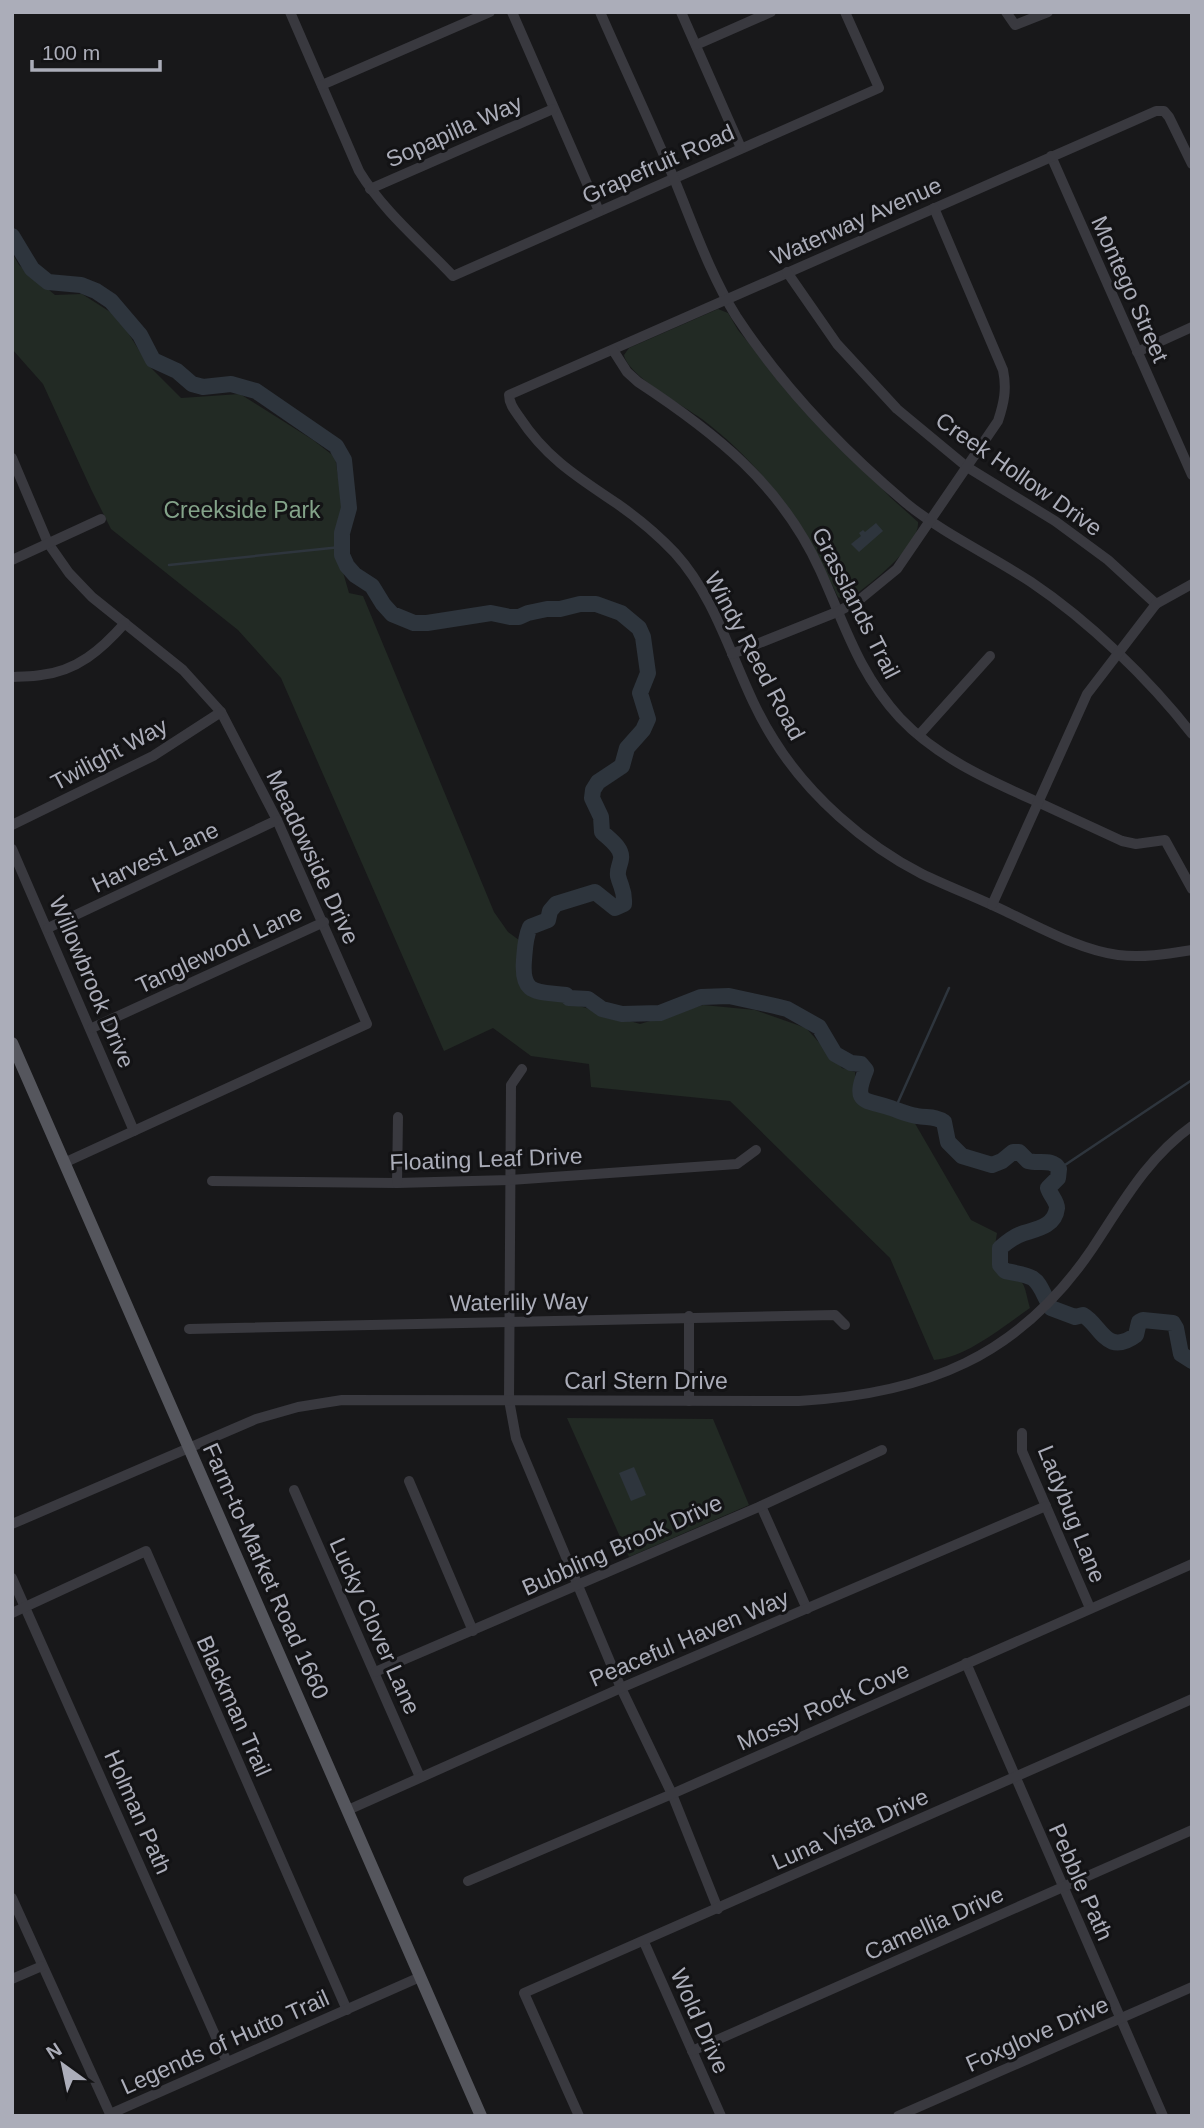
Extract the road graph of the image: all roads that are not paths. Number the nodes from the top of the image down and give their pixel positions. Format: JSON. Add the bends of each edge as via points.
{"nodes":[{"id":1,"x":290,"y":12,"type":"edge"},
{"id":2,"x":490,"y":12,"type":"edge"},
{"id":3,"x":512,"y":12,"type":"edge"},
{"id":4,"x":600,"y":12,"type":"edge"},
{"id":5,"x":681,"y":12,"type":"edge"},
{"id":6,"x":771,"y":12,"type":"edge"},
{"id":7,"x":845,"y":12,"type":"edge"},
{"id":8,"x":1006,"y":12,"type":"edge"},
{"id":9,"x":1048,"y":12,"type":"edge"},
{"id":10,"x":696,"y":46,"type":"junction"},
{"id":11,"x":322,"y":85,"type":"junction"},
{"id":12,"x":553,"y":109,"type":"junction"},
{"id":13,"x":741,"y":148,"type":"junction"},
{"id":14,"x":1051,"y":156,"type":"junction"},
{"id":15,"x":1192,"y":164,"type":"edge"},
{"id":16,"x":674,"y":179,"type":"junction"},
{"id":17,"x":370,"y":189,"type":"junction"},
{"id":18,"x":934,"y":208,"type":"junction"},
{"id":19,"x":599,"y":211,"type":"junction"},
{"id":20,"x":787,"y":272,"type":"junction"},
{"id":21,"x":727,"y":299,"type":"junction"},
{"id":22,"x":1192,"y":327,"type":"edge"},
{"id":23,"x":613,"y":350,"type":"junction"},
{"id":24,"x":1137,"y":352,"type":"junction"},
{"id":25,"x":509,"y":395,"type":"joint"},
{"id":26,"x":12,"y":458,"type":"edge"},
{"id":27,"x":1189,"y":463,"type":"edge"},
{"id":28,"x":967,"y":467,"type":"junction"},
{"id":29,"x":1192,"y":475,"type":"edge"},
{"id":30,"x":102,"y":519,"type":"dead end"},
{"id":31,"x":931,"y":521,"type":"junction"},
{"id":32,"x":48,"y":544,"type":"junction"},
{"id":33,"x":12,"y":560,"type":"edge"},
{"id":34,"x":1192,"y":584,"type":"edge"},
{"id":35,"x":1156,"y":604,"type":"junction"},
{"id":36,"x":837,"y":612,"type":"junction"},
{"id":37,"x":125,"y":623,"type":"junction"},
{"id":38,"x":732,"y":654,"type":"junction"},
{"id":39,"x":1117,"y":654,"type":"junction"},
{"id":40,"x":990,"y":656,"type":"dead end"},
{"id":41,"x":12,"y":677,"type":"edge"},
{"id":42,"x":221,"y":712,"type":"junction"},
{"id":43,"x":1192,"y":734,"type":"edge"},
{"id":44,"x":919,"y":735,"type":"junction"},
{"id":45,"x":1038,"y":802,"type":"junction"},
{"id":46,"x":278,"y":820,"type":"junction"},
{"id":47,"x":12,"y":825,"type":"edge"},
{"id":48,"x":12,"y":849,"type":"edge"},
{"id":49,"x":1192,"y":889,"type":"edge"},
{"id":50,"x":992,"y":905,"type":"junction"},
{"id":51,"x":324,"y":922,"type":"junction"},
{"id":52,"x":48,"y":928,"type":"junction"},
{"id":53,"x":1192,"y":950,"type":"edge"},
{"id":54,"x":92,"y":1028,"type":"junction"},
{"id":55,"x":12,"y":1043,"type":"edge"},
{"id":56,"x":522,"y":1069,"type":"dead end"},
{"id":57,"x":18,"y":1071,"type":"edge"},
{"id":58,"x":398,"y":1117,"type":"dead end"},
{"id":59,"x":1192,"y":1126,"type":"edge"},
{"id":60,"x":134,"y":1131,"type":"junction"},
{"id":61,"x":756,"y":1150,"type":"dead end"},
{"id":62,"x":66,"y":1162,"type":"junction"},
{"id":63,"x":510,"y":1180,"type":"junction"},
{"id":64,"x":212,"y":1181,"type":"dead end"},
{"id":65,"x":397,"y":1183,"type":"junction"},
{"id":66,"x":689,"y":1316,"type":"junction"},
{"id":67,"x":509,"y":1321,"type":"junction"},
{"id":68,"x":845,"y":1325,"type":"dead end"},
{"id":69,"x":190,"y":1329,"type":"dead end"},
{"id":70,"x":509,"y":1400,"type":"junction"},
{"id":71,"x":689,"y":1401,"type":"junction"},
{"id":72,"x":1022,"y":1433,"type":"dead end"},
{"id":73,"x":189,"y":1448,"type":"junction"},
{"id":74,"x":882,"y":1450,"type":"dead end"},
{"id":75,"x":409,"y":1481,"type":"dead end"},
{"id":76,"x":294,"y":1490,"type":"dead end"},
{"id":77,"x":761,"y":1506,"type":"junction"},
{"id":78,"x":1046,"y":1506,"type":"junction"},
{"id":79,"x":12,"y":1524,"type":"edge"},
{"id":80,"x":1192,"y":1564,"type":"edge"},
{"id":81,"x":12,"y":1578,"type":"edge"},
{"id":82,"x":578,"y":1586,"type":"junction"},
{"id":83,"x":25,"y":1608,"type":"junction"},
{"id":84,"x":1090,"y":1608,"type":"junction"},
{"id":85,"x":807,"y":1609,"type":"junction"},
{"id":86,"x":12,"y":1613,"type":"edge"},
{"id":87,"x":473,"y":1631,"type":"junction"},
{"id":88,"x":966,"y":1663,"type":"junction"},
{"id":89,"x":375,"y":1672,"type":"junction"},
{"id":90,"x":621,"y":1688,"type":"junction"},
{"id":91,"x":1192,"y":1699,"type":"edge"},
{"id":92,"x":420,"y":1777,"type":"junction"},
{"id":93,"x":1014,"y":1778,"type":"junction"},
{"id":94,"x":672,"y":1794,"type":"junction"},
{"id":95,"x":348,"y":1810,"type":"junction"},
{"id":96,"x":1192,"y":1830,"type":"edge"},
{"id":97,"x":468,"y":1881,"type":"dead end"},
{"id":98,"x":1062,"y":1887,"type":"junction"},
{"id":99,"x":12,"y":1898,"type":"edge"},
{"id":100,"x":718,"y":1909,"type":"junction"},
{"id":101,"x":644,"y":1942,"type":"junction"},
{"id":102,"x":42,"y":1966,"type":"junction"},
{"id":103,"x":420,"y":1978,"type":"junction"},
{"id":104,"x":12,"y":1979,"type":"edge"},
{"id":105,"x":1192,"y":1987,"type":"edge"},
{"id":106,"x":346,"y":2010,"type":"junction"},
{"id":107,"x":1120,"y":2018,"type":"junction"},
{"id":108,"x":692,"y":2051,"type":"junction"},
{"id":109,"x":227,"y":2062,"type":"junction"},
{"id":110,"x":481,"y":2116,"type":"edge"},
{"id":111,"x":579,"y":2116,"type":"edge"},
{"id":112,"x":721,"y":2116,"type":"edge"},
{"id":113,"x":898,"y":2116,"type":"edge"},
{"id":114,"x":1163,"y":2116,"type":"edge"}],
"edges":[{"from":1,"to":11,"type":"street"},
{"from":2,"to":11,"type":"street"},
{"from":3,"to":12,"type":"street"},
{"from":4,"to":16,"type":"street"},
{"from":5,"to":10,"type":"street"},
{"from":6,"to":10,"type":"street"},
{"from":7,"to":13,"type":"street","name":"Grapefruit Road","via":[[879,88]]},
{"from":8,"to":9,"type":"street","via":[[1015,25]]},
{"from":10,"to":13,"type":"street"},
{"from":11,"to":17,"type":"street"},
{"from":12,"to":17,"type":"street","name":"Sopapilla Way"},
{"from":12,"to":19,"type":"street"},
{"from":13,"to":16,"type":"street","name":"Grapefruit Road"},
{"from":14,"to":15,"type":"street","name":"Waterway Avenue","via":[[1164,111]]},
{"from":14,"to":18,"type":"street","name":"Waterway Avenue"},
{"from":14,"to":24,"type":"street","name":"Montego Street"},
{"from":16,"to":19,"type":"street","name":"Grapefruit Road"},
{"from":16,"to":21,"type":"street"},
{"from":17,"to":19,"type":"street","name":"Grapefruit Road","via":[[453,276]]},
{"from":18,"to":20,"type":"street","name":"Waterway Avenue"},
{"from":18,"to":28,"type":"street","via":[[1006,386],[998,421]]},
{"from":20,"to":21,"type":"street","name":"Waterway Avenue"},
{"from":20,"to":28,"type":"street","name":"Creek Hollow Drive","via":[[867,378]]},
{"from":21,"to":23,"type":"street","name":"Waterway Avenue"},
{"from":21,"to":31,"type":"street","via":[[771,363],[828,431]]},
{"from":22,"to":24,"type":"street"},
{"from":23,"to":25,"type":"street","name":"Waterway Avenue"},
{"from":23,"to":36,"type":"street","name":"Grasslands Trail","via":[[638,382],[712,433],[766,485],[820,569]]},
{"from":24,"to":27,"type":"street","name":"Montego Street"},
{"from":25,"to":38,"type":"street","name":"Windy Reed Road","via":[[517,414],[547,453],[639,520],[676,554],[696,581]]},
{"from":26,"to":32,"type":"street","name":"Meadowside Drive"},
{"from":27,"to":29,"type":"street","name":"Montego Street"},
{"from":28,"to":31,"type":"street"},
{"from":28,"to":35,"type":"street","name":"Creek Hollow Drive","via":[[1055,521],[1108,560]]},
{"from":30,"to":32,"type":"street"},
{"from":31,"to":36,"type":"street","via":[[897,569]]},
{"from":31,"to":39,"type":"street","via":[[1032,583]]},
{"from":32,"to":33,"type":"street"},
{"from":32,"to":37,"type":"street","name":"Meadowside Drive","via":[[92,597]]},
{"from":34,"to":35,"type":"street"},
{"from":35,"to":39,"type":"street"},
{"from":36,"to":38,"type":"street"},
{"from":36,"to":44,"type":"street","name":"Grasslands Trail","via":[[874,684]]},
{"from":37,"to":41,"type":"street","via":[[81,663],[39,676]]},
{"from":37,"to":42,"type":"street","name":"Meadowside Drive","via":[[183,670]]},
{"from":38,"to":50,"type":"street","name":"Windy Reed Road","via":[[775,742],[829,805],[920,873]]},
{"from":39,"to":43,"type":"street"},
{"from":39,"to":45,"type":"street","via":[[1087,694]]},
{"from":40,"to":44,"type":"street"},
{"from":42,"to":46,"type":"street","name":"Meadowside Drive"},
{"from":42,"to":47,"type":"street","name":"Twilight Way","via":[[153,756]]},
{"from":44,"to":45,"type":"street","name":"Grasslands Trail","via":[[976,774]]},
{"from":45,"to":49,"type":"street","name":"Grasslands Trail","via":[[1122,841],[1165,840]]},
{"from":45,"to":50,"type":"street"},
{"from":46,"to":51,"type":"street","name":"Meadowside Drive"},
{"from":46,"to":52,"type":"street","name":"Harvest Lane"},
{"from":48,"to":52,"type":"street","name":"Willowbrook Drive"},
{"from":50,"to":53,"type":"street","name":"Windy Reed Road","via":[[1080,945],[1116,955],[1151,957]]},
{"from":51,"to":54,"type":"street","name":"Tanglewood Lane"},
{"from":51,"to":60,"type":"street","name":"Meadowside Drive","via":[[368,1024]]},
{"from":52,"to":54,"type":"street","name":"Willowbrook Drive"},
{"from":54,"to":60,"type":"street","name":"Willowbrook Drive"},
{"from":55,"to":57,"type":"main road","name":"Farm-to-Market Road 1660"},
{"from":56,"to":63,"type":"street","via":[[511,1085]]},
{"from":57,"to":62,"type":"main road","name":"Farm-to-Market Road 1660"},
{"from":58,"to":65,"type":"street"},
{"from":59,"to":71,"type":"street","name":"Carl Stern Drive","via":[[1138,1178],[1076,1271],[1024,1325],[966,1363],[883,1392],[848,1398]]},
{"from":60,"to":62,"type":"street","name":"Meadowside Drive"},
{"from":61,"to":63,"type":"street","name":"Floating Leaf Drive","via":[[737,1164]]},
{"from":62,"to":73,"type":"main road","name":"Farm-to-Market Road 1660"},
{"from":63,"to":65,"type":"street","name":"Floating Leaf Drive"},
{"from":63,"to":67,"type":"street"},
{"from":64,"to":65,"type":"street","name":"Floating Leaf Drive"},
{"from":66,"to":67,"type":"street","name":"Waterlily Way"},
{"from":66,"to":68,"type":"street","name":"Waterlily Way","via":[[835,1315]]},
{"from":66,"to":71,"type":"street"},
{"from":67,"to":69,"type":"street","name":"Waterlily Way"},
{"from":67,"to":70,"type":"street"},
{"from":70,"to":71,"type":"street","name":"Carl Stern Drive"},
{"from":70,"to":73,"type":"street","name":"Carl Stern Drive","via":[[342,1400],[256,1419]]},
{"from":70,"to":82,"type":"street","via":[[516,1438]]},
{"from":72,"to":78,"type":"street","name":"Ladybug Lane","via":[[1022,1451]]},
{"from":73,"to":79,"type":"street","name":"Carl Stern Drive"},
{"from":73,"to":95,"type":"main road","name":"Farm-to-Market Road 1660"},
{"from":74,"to":77,"type":"street","name":"Bubbling Brook Drive"},
{"from":75,"to":87,"type":"street"},
{"from":76,"to":89,"type":"street","name":"Lucky Clover Lane"},
{"from":77,"to":82,"type":"street","name":"Bubbling Brook Drive"},
{"from":77,"to":85,"type":"street"},
{"from":78,"to":84,"type":"street","name":"Ladybug Lane"},
{"from":78,"to":85,"type":"street","name":"Peaceful Haven Way"},
{"from":80,"to":84,"type":"street","name":"Mossy Rock Cove"},
{"from":81,"to":83,"type":"street","name":"Holman Path"},
{"from":82,"to":87,"type":"street","name":"Bubbling Brook Drive"},
{"from":82,"to":90,"type":"street"},
{"from":83,"to":86,"type":"street","name":"Blackman Trail"},
{"from":83,"to":106,"type":"street","name":"Blackman Trail","via":[[146,1551]]},
{"from":83,"to":109,"type":"street","name":"Holman Path"},
{"from":84,"to":88,"type":"street","name":"Mossy Rock Cove"},
{"from":85,"to":90,"type":"street","name":"Peaceful Haven Way"},
{"from":87,"to":89,"type":"street","name":"Bubbling Brook Drive"},
{"from":88,"to":93,"type":"street","name":"Pebble Path"},
{"from":88,"to":94,"type":"street","name":"Mossy Rock Cove"},
{"from":89,"to":92,"type":"street","name":"Lucky Clover Lane"},
{"from":90,"to":92,"type":"street","name":"Peaceful Haven Way"},
{"from":90,"to":94,"type":"street"},
{"from":91,"to":93,"type":"street","name":"Luna Vista Drive"},
{"from":92,"to":95,"type":"street","name":"Peaceful Haven Way"},
{"from":93,"to":98,"type":"street","name":"Pebble Path"},
{"from":93,"to":100,"type":"street","name":"Luna Vista Drive"},
{"from":94,"to":97,"type":"street","name":"Mossy Rock Cove"},
{"from":94,"to":100,"type":"street"},
{"from":95,"to":103,"type":"main road","name":"Farm-to-Market Road 1660"},
{"from":96,"to":98,"type":"street","name":"Camellia Drive"},
{"from":98,"to":107,"type":"street","name":"Pebble Path"},
{"from":98,"to":108,"type":"street","name":"Camellia Drive"},
{"from":99,"to":102,"type":"street","name":"Legends of Hutto Trail"},
{"from":100,"to":101,"type":"street","name":"Luna Vista Drive"},
{"from":101,"to":108,"type":"street","name":"Wold Drive"},
{"from":101,"to":111,"type":"street","name":"Luna Vista Drive","via":[[524,1993]]},
{"from":102,"to":104,"type":"street"},
{"from":102,"to":109,"type":"street","name":"Legends of Hutto Trail","via":[[110,2114]]},
{"from":103,"to":106,"type":"street","name":"Legends of Hutto Trail"},
{"from":103,"to":110,"type":"main road","name":"Farm-to-Market Road 1660"},
{"from":105,"to":107,"type":"street","name":"Foxglove Drive"},
{"from":106,"to":109,"type":"street","name":"Legends of Hutto Trail"},
{"from":107,"to":113,"type":"street","name":"Foxglove Drive"},
{"from":107,"to":114,"type":"street","name":"Pebble Path"},
{"from":108,"to":112,"type":"street","name":"Wold Drive"}]}
